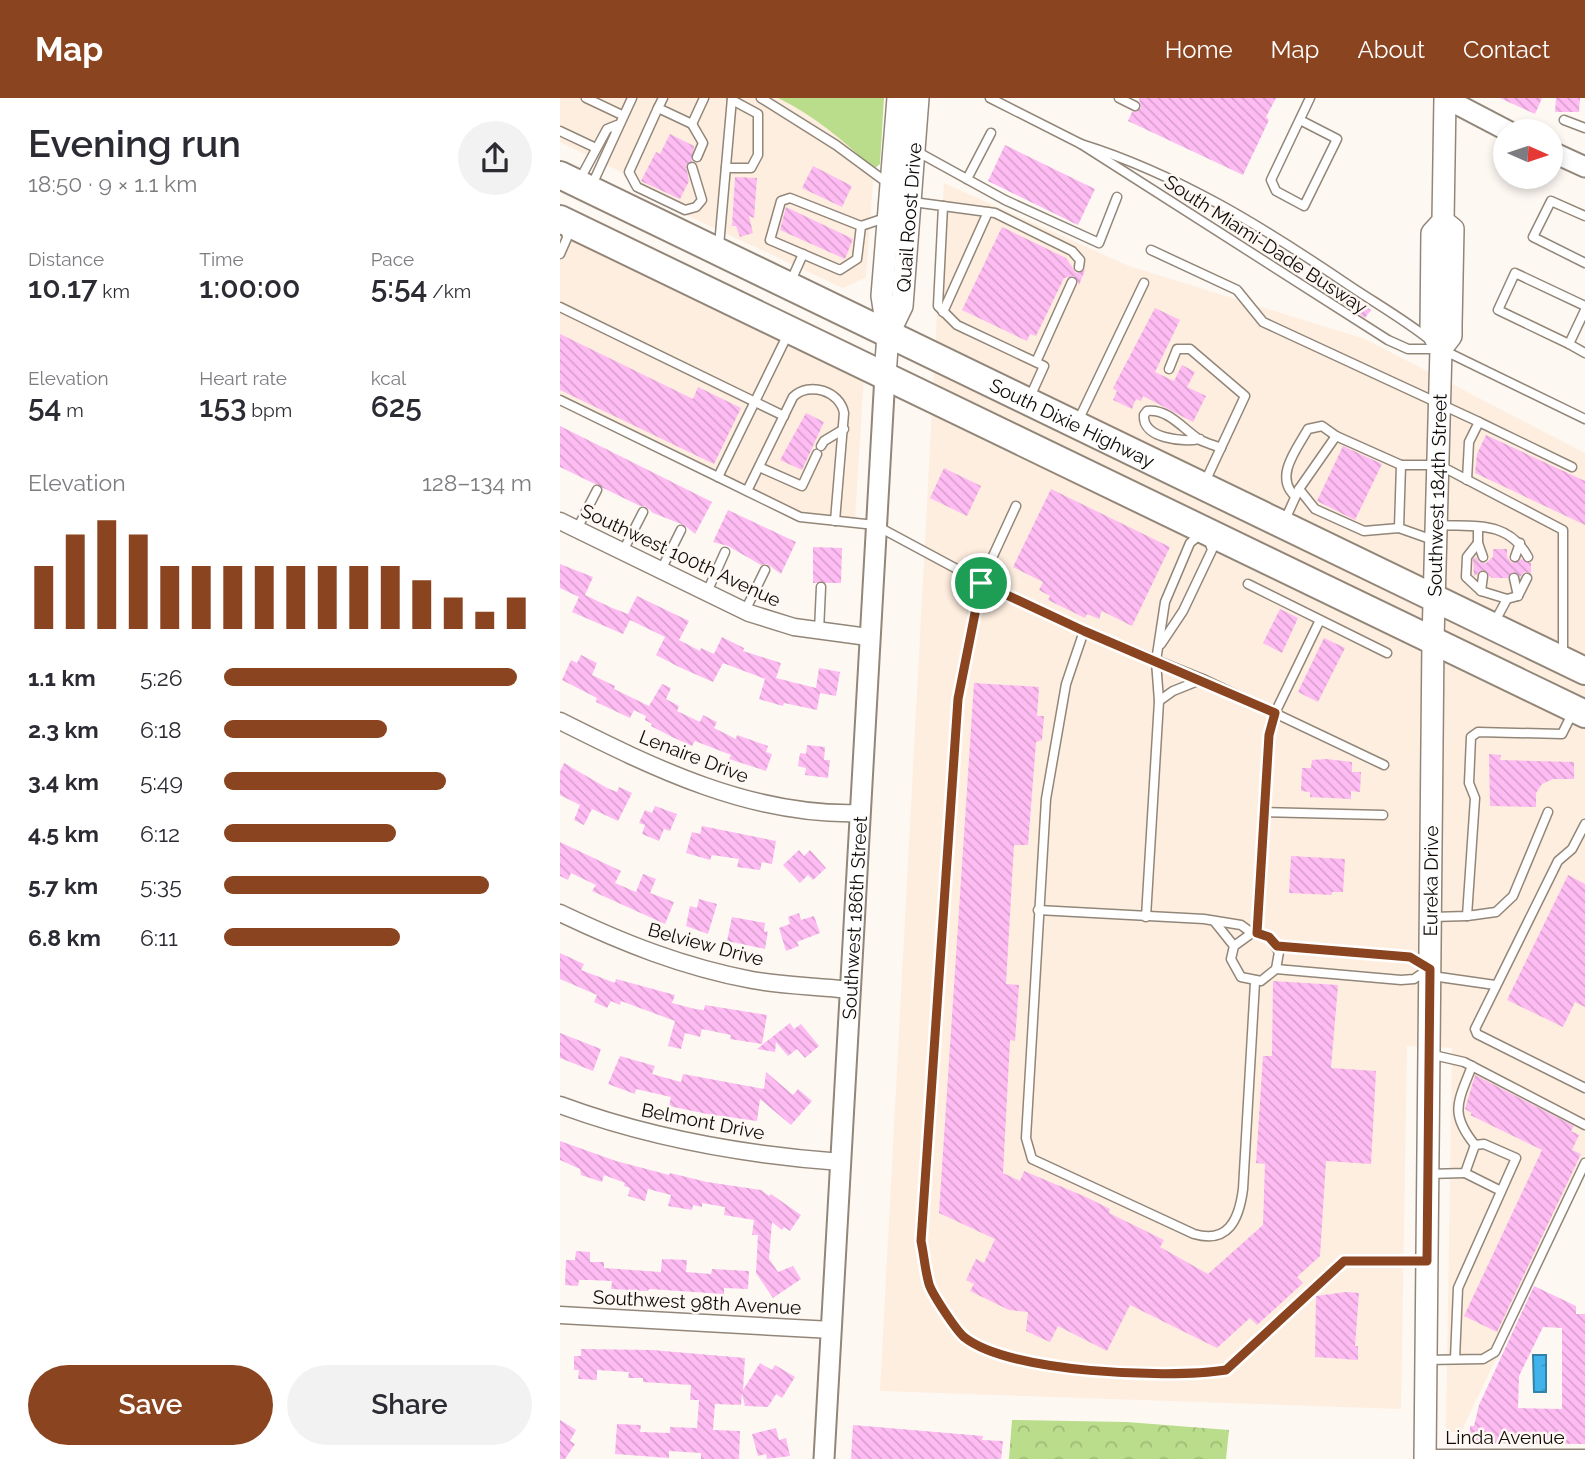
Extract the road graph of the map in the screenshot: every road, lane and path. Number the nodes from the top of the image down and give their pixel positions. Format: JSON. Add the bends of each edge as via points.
{"nodes":[{"id":1,"x":586,"y":98,"type":"edge"},
{"id":2,"x":632,"y":98,"type":"edge"},
{"id":3,"x":663,"y":98,"type":"edge"},
{"id":4,"x":704,"y":98,"type":"edge"},
{"id":5,"x":761,"y":98,"type":"edge"},
{"id":6,"x":898,"y":98,"type":"edge"},
{"id":7,"x":918,"y":98,"type":"edge"},
{"id":8,"x":990,"y":98,"type":"edge"},
{"id":9,"x":1119,"y":98,"type":"edge"},
{"id":10,"x":1310,"y":98,"type":"edge"},
{"id":11,"x":1445,"y":98,"type":"edge"},
{"id":12,"x":732,"y":99,"type":"edge"},
{"id":13,"x":1135,"y":106,"type":"dead end"},
{"id":14,"x":658,"y":108,"type":"junction"},
{"id":15,"x":622,"y":115,"type":"junction"},
{"id":16,"x":1300,"y":120,"type":"junction"},
{"id":17,"x":1564,"y":120,"type":"dead end"},
{"id":18,"x":1493,"y":123,"type":"edge"},
{"id":19,"x":692,"y":124,"type":"junction"},
{"id":20,"x":617,"y":125,"type":"junction"},
{"id":21,"x":1585,"y":128,"type":"edge"},
{"id":22,"x":560,"y":131,"type":"edge"},
{"id":23,"x":990,"y":133,"type":"dead end"},
{"id":24,"x":1081,"y":144,"type":"junction"},
{"id":25,"x":596,"y":148,"type":"junction"},
{"id":26,"x":914,"y":150,"type":"junction"},
{"id":27,"x":697,"y":157,"type":"dead end"},
{"id":28,"x":1563,"y":157,"type":"edge"},
{"id":29,"x":692,"y":167,"type":"dead end"},
{"id":30,"x":1585,"y":167,"type":"edge"},
{"id":31,"x":726,"y":169,"type":"junction"},
{"id":32,"x":967,"y":179,"type":"junction"},
{"id":33,"x":891,"y":180,"type":"junction"},
{"id":34,"x":1117,"y":197,"type":"dead end"},
{"id":35,"x":910,"y":201,"type":"junction"},
{"id":36,"x":568,"y":202,"type":"edge"},
{"id":37,"x":943,"y":206,"type":"junction"},
{"id":38,"x":632,"y":210,"type":"junction"},
{"id":39,"x":992,"y":213,"type":"junction"},
{"id":40,"x":1585,"y":216,"type":"edge"},
{"id":41,"x":888,"y":218,"type":"junction"},
{"id":42,"x":861,"y":226,"type":"junction"},
{"id":43,"x":1151,"y":250,"type":"dead end"},
{"id":44,"x":719,"y":253,"type":"junction"},
{"id":45,"x":560,"y":254,"type":"edge"},
{"id":46,"x":803,"y":254,"type":"junction"},
{"id":47,"x":1585,"y":263,"type":"edge"},
{"id":48,"x":1079,"y":267,"type":"dead end"},
{"id":49,"x":1072,"y":282,"type":"dead end"},
{"id":50,"x":1144,"y":283,"type":"dead end"},
{"id":51,"x":789,"y":287,"type":"junction"},
{"id":52,"x":560,"y":306,"type":"edge"},
{"id":53,"x":1585,"y":308,"type":"edge"},
{"id":54,"x":943,"y":312,"type":"junction"},
{"id":55,"x":791,"y":330,"type":"junction"},
{"id":56,"x":888,"y":335,"type":"junction"},
{"id":57,"x":1569,"y":344,"type":"junction"},
{"id":58,"x":1441,"y":349,"type":"junction"},
{"id":59,"x":1585,"y":353,"type":"edge"},
{"id":60,"x":1036,"y":362,"type":"junction"},
{"id":61,"x":1169,"y":369,"type":"dead end"},
{"id":62,"x":885,"y":375,"type":"junction"},
{"id":63,"x":560,"y":400,"type":"edge"},
{"id":64,"x":755,"y":400,"type":"junction"},
{"id":65,"x":1028,"y":402,"type":"junction"},
{"id":66,"x":1440,"y":404,"type":"junction"},
{"id":67,"x":784,"y":416,"type":"junction"},
{"id":68,"x":1585,"y":419,"type":"edge"},
{"id":69,"x":1479,"y":422,"type":"junction"},
{"id":70,"x":1076,"y":425,"type":"junction"},
{"id":71,"x":844,"y":429,"type":"junction"},
{"id":72,"x":1336,"y":436,"type":"junction"},
{"id":73,"x":1200,"y":439,"type":"junction"},
{"id":74,"x":1221,"y":448,"type":"junction"},
{"id":75,"x":1401,"y":465,"type":"junction"},
{"id":76,"x":1439,"y":465,"type":"junction"},
{"id":77,"x":760,"y":467,"type":"junction"},
{"id":78,"x":1572,"y":467,"type":"dead end"},
{"id":79,"x":718,"y":477,"type":"junction"},
{"id":80,"x":1467,"y":480,"type":"junction"},
{"id":81,"x":597,"y":490,"type":"dead end"},
{"id":82,"x":747,"y":491,"type":"junction"},
{"id":83,"x":1212,"y":491,"type":"junction"},
{"id":84,"x":1297,"y":492,"type":"junction"},
{"id":85,"x":1016,"y":506,"type":"dead end"},
{"id":86,"x":643,"y":512,"type":"dead end"},
{"id":87,"x":560,"y":521,"type":"edge"},
{"id":88,"x":835,"y":521,"type":"junction"},
{"id":89,"x":1282,"y":524,"type":"junction"},
{"id":90,"x":875,"y":525,"type":"junction"},
{"id":91,"x":1478,"y":527,"type":"junction"},
{"id":92,"x":1399,"y":528,"type":"junction"},
{"id":93,"x":577,"y":529,"type":"junction"},
{"id":94,"x":681,"y":530,"type":"dead end"},
{"id":95,"x":1205,"y":530,"type":"junction"},
{"id":96,"x":1436,"y":533,"type":"junction"},
{"id":97,"x":1520,"y":542,"type":"junction"},
{"id":98,"x":1478,"y":543,"type":"junction"},
{"id":99,"x":622,"y":551,"type":"junction"},
{"id":100,"x":725,"y":552,"type":"dead end"},
{"id":101,"x":1483,"y":557,"type":"dead end"},
{"id":102,"x":1515,"y":557,"type":"dead end"},
{"id":103,"x":1528,"y":557,"type":"dead end"},
{"id":104,"x":661,"y":570,"type":"junction"},
{"id":105,"x":765,"y":570,"type":"dead end"},
{"id":106,"x":1483,"y":576,"type":"dead end"},
{"id":107,"x":1514,"y":578,"type":"dead end"},
{"id":108,"x":1527,"y":578,"type":"dead end"},
{"id":109,"x":981,"y":583,"type":"junction"},
{"id":110,"x":1248,"y":584,"type":"dead end"},
{"id":111,"x":821,"y":587,"type":"dead end"},
{"id":112,"x":1481,"y":591,"type":"junction"},
{"id":113,"x":707,"y":592,"type":"junction"},
{"id":114,"x":1518,"y":596,"type":"junction"},
{"id":115,"x":1434,"y":597,"type":"junction"},
{"id":116,"x":1507,"y":599,"type":"junction"},
{"id":117,"x":745,"y":611,"type":"junction"},
{"id":118,"x":1320,"y":620,"type":"junction"},
{"id":119,"x":1493,"y":626,"type":"junction"},
{"id":120,"x":819,"y":631,"type":"junction"},
{"id":121,"x":1084,"y":631,"type":"junction"},
{"id":122,"x":868,"y":638,"type":"junction"},
{"id":123,"x":1433,"y":640,"type":"junction"},
{"id":124,"x":1161,"y":644,"type":"junction"},
{"id":125,"x":1387,"y":653,"type":"dead end"},
{"id":126,"x":1156,"y":661,"type":"junction"},
{"id":127,"x":1574,"y":666,"type":"edge"},
{"id":128,"x":1202,"y":679,"type":"junction"},
{"id":129,"x":1158,"y":701,"type":"junction"},
{"id":130,"x":1580,"y":712,"type":"edge"},
{"id":131,"x":1275,"y":713,"type":"junction"},
{"id":132,"x":560,"y":721,"type":"edge"},
{"id":133,"x":1384,"y":765,"type":"dead end"},
{"id":134,"x":1265,"y":812,"type":"junction"},
{"id":135,"x":1548,"y":812,"type":"dead end"},
{"id":136,"x":860,"y":813,"type":"junction"},
{"id":137,"x":1383,"y":816,"type":"dead end"},
{"id":138,"x":1585,"y":824,"type":"edge"},
{"id":139,"x":1038,"y":910,"type":"junction"},
{"id":140,"x":560,"y":913,"type":"edge"},
{"id":141,"x":1467,"y":916,"type":"junction"},
{"id":142,"x":1146,"y":917,"type":"junction"},
{"id":143,"x":1430,"y":917,"type":"junction"},
{"id":144,"x":1214,"y":921,"type":"junction"},
{"id":145,"x":1254,"y":933,"type":"junction"},
{"id":146,"x":1234,"y":946,"type":"junction"},
{"id":147,"x":1277,"y":946,"type":"junction"},
{"id":148,"x":1276,"y":969,"type":"junction"},
{"id":149,"x":1430,"y":969,"type":"junction"},
{"id":150,"x":1255,"y":982,"type":"junction"},
{"id":151,"x":1495,"y":985,"type":"junction"},
{"id":152,"x":849,"y":990,"type":"junction"},
{"id":153,"x":1429,"y":1054,"type":"junction"},
{"id":154,"x":1472,"y":1066,"type":"junction"},
{"id":155,"x":1585,"y":1088,"type":"edge"},
{"id":156,"x":560,"y":1105,"type":"edge"},
{"id":157,"x":1585,"y":1125,"type":"edge"},
{"id":158,"x":1475,"y":1145,"type":"junction"},
{"id":159,"x":841,"y":1162,"type":"junction"},
{"id":160,"x":1585,"y":1163,"type":"edge"},
{"id":161,"x":1465,"y":1173,"type":"junction"},
{"id":162,"x":1428,"y":1174,"type":"junction"},
{"id":163,"x":1501,"y":1191,"type":"junction"},
{"id":164,"x":1427,"y":1261,"type":"junction"},
{"id":165,"x":560,"y":1315,"type":"edge"},
{"id":166,"x":832,"y":1330,"type":"junction"},
{"id":167,"x":1455,"y":1359,"type":"junction"},
{"id":168,"x":1426,"y":1360,"type":"junction"},
{"id":169,"x":1532,"y":1458,"type":"edge"},
{"id":170,"x":1585,"y":1458,"type":"edge"},
{"id":171,"x":824,"y":1459,"type":"edge"},
{"id":172,"x":1426,"y":1459,"type":"edge"}],
"edges":[{"from":1,"to":15,"type":"lane"},
{"from":2,"to":15,"type":"lane"},
{"from":3,"to":14,"type":"lane"},
{"from":4,"to":19,"type":"lane"},
{"from":5,"to":33,"type":"lane","via":[[882,179]]},
{"from":6,"to":33,"type":"main road","name":"Quail Roost Drive"},
{"from":7,"to":26,"type":"main road","name":"Quail Roost Drive"},
{"from":8,"to":24,"type":"lane","name":"South Miami-Dade Busway"},
{"from":9,"to":13,"type":"lane"},
{"from":10,"to":16,"type":"lane"},
{"from":11,"to":18,"type":"street"},
{"from":11,"to":58,"type":"main road","name":"Southwest 184th Street","via":[[1443,221],[1432,233],[1431,330]]},
{"from":12,"to":31,"type":"lane"},
{"from":12,"to":31,"type":"lane","via":[[758,114],[758,155],[751,168]]},
{"from":14,"to":19,"type":"lane"},
{"from":14,"to":29,"type":"lane","via":[[629,172],[637,187],[685,210],[696,207],[702,200]]},
{"from":15,"to":20,"type":"lane"},
{"from":16,"to":16,"type":"lane","via":[[1271,180],[1276,191],[1304,206],[1337,139]]},
{"from":17,"to":21,"type":"lane"},
{"from":19,"to":27,"type":"lane","via":[[702,143]]},
{"from":20,"to":25,"type":"lane","via":[[607,129]]},
{"from":20,"to":36,"type":"lane","via":[[617,135]]},
{"from":22,"to":25,"type":"lane"},
{"from":23,"to":32,"type":"lane"},
{"from":24,"to":58,"type":"lane","name":"South Miami-Dade Busway","via":[[1115,154],[1277,236]]},
{"from":24,"to":58,"type":"lane","name":"South Miami-Dade Busway","via":[[1377,333],[1408,349]]},
{"from":25,"to":36,"type":"lane"},
{"from":26,"to":32,"type":"lane"},
{"from":26,"to":35,"type":"main road","name":"Quail Roost Drive"},
{"from":28,"to":30,"type":"street"},
{"from":31,"to":44,"type":"lane"},
{"from":32,"to":34,"type":"lane","via":[[1098,243]]},
{"from":33,"to":41,"type":"main road","name":"Quail Roost Drive"},
{"from":35,"to":37,"type":"lane"},
{"from":35,"to":56,"type":"main road","name":"Quail Roost Drive","via":[[902,306]]},
{"from":36,"to":38,"type":"highway","name":"South Dixie Highway"},
{"from":36,"to":38,"type":"highway","via":[[576,211]]},
{"from":36,"to":45,"type":"lane","via":[[567,238]]},
{"from":36,"to":55,"type":"highway","name":"South Dixie Highway"},
{"from":37,"to":39,"type":"lane"},
{"from":37,"to":54,"type":"lane","via":[[937,306]]},
{"from":38,"to":44,"type":"highway","name":"South Dixie Highway"},
{"from":39,"to":48,"type":"lane","via":[[1072,251],[1080,260]]},
{"from":39,"to":54,"type":"lane"},
{"from":40,"to":47,"type":"lane","via":[[1551,201],[1533,237]]},
{"from":41,"to":42,"type":"lane"},
{"from":41,"to":56,"type":"main road","name":"Quail Roost Drive","via":[[882,296]]},
{"from":42,"to":46,"type":"lane","via":[[857,259],[840,270]]},
{"from":42,"to":46,"type":"lane","via":[[790,198],[781,201],[770,240]]},
{"from":43,"to":66,"type":"lane","via":[[1237,290],[1263,322]]},
{"from":44,"to":51,"type":"highway","name":"South Dixie Highway"},
{"from":46,"to":51,"type":"lane"},
{"from":49,"to":60,"type":"lane"},
{"from":50,"to":70,"type":"lane"},
{"from":51,"to":56,"type":"highway","name":"South Dixie Highway"},
{"from":52,"to":64,"type":"lane"},
{"from":53,"to":57,"type":"lane"},
{"from":53,"to":57,"type":"lane","via":[[1515,273],[1498,310]]},
{"from":54,"to":60,"type":"lane","via":[[957,325]]},
{"from":55,"to":62,"type":"highway","name":"South Dixie Highway"},
{"from":55,"to":64,"type":"lane"},
{"from":56,"to":62,"type":"main road","name":"Quail Roost Drive"},
{"from":56,"to":65,"type":"highway","name":"South Dixie Highway"},
{"from":57,"to":59,"type":"lane"},
{"from":58,"to":66,"type":"main road","name":"Southwest 184th Street"},
{"from":58,"to":68,"type":"lane","name":"South Miami-Dade Busway"},
{"from":60,"to":65,"type":"lane","via":[[1044,366]]},
{"from":61,"to":74,"type":"lane","via":[[1177,349],[1190,349],[1245,396]]},
{"from":62,"to":90,"type":"street","name":"Southwest 186th Street"},
{"from":62,"to":95,"type":"highway","name":"South Dixie Highway"},
{"from":63,"to":79,"type":"lane"},
{"from":64,"to":67,"type":"lane"},
{"from":64,"to":79,"type":"lane"},
{"from":65,"to":70,"type":"highway","name":"South Dixie Highway"},
{"from":66,"to":69,"type":"lane"},
{"from":66,"to":76,"type":"main road","name":"Southwest 184th Street"},
{"from":67,"to":71,"type":"lane","via":[[797,393],[820,390],[841,404]]},
{"from":67,"to":77,"type":"lane"},
{"from":69,"to":78,"type":"lane"},
{"from":69,"to":80,"type":"lane","via":[[1469,442]]},
{"from":70,"to":83,"type":"highway","name":"South Dixie Highway"},
{"from":71,"to":77,"type":"lane","via":[[824,441],[802,486]]},
{"from":71,"to":88,"type":"lane"},
{"from":72,"to":75,"type":"lane"},
{"from":72,"to":84,"type":"lane"},
{"from":72,"to":84,"type":"lane","via":[[1322,426],[1308,429],[1284,477],[1286,488]]},
{"from":73,"to":73,"type":"lane","via":[[1158,412],[1144,415],[1147,428],[1155,433],[1184,441]]},
{"from":73,"to":74,"type":"lane"},
{"from":74,"to":83,"type":"lane"},
{"from":75,"to":76,"type":"lane"},
{"from":75,"to":92,"type":"lane"},
{"from":76,"to":80,"type":"lane"},
{"from":76,"to":96,"type":"main road","name":"Southwest 184th Street"},
{"from":77,"to":82,"type":"lane"},
{"from":79,"to":82,"type":"lane"},
{"from":80,"to":127,"type":"lane","via":[[1563,530]]},
{"from":81,"to":93,"type":"lane"},
{"from":82,"to":88,"type":"lane","via":[[800,517]]},
{"from":83,"to":89,"type":"highway","name":"South Dixie Highway"},
{"from":83,"to":95,"type":"highway"},
{"from":84,"to":89,"type":"lane"},
{"from":84,"to":92,"type":"lane","via":[[1315,509],[1364,531]]},
{"from":85,"to":109,"type":"lane"},
{"from":86,"to":99,"type":"lane"},
{"from":87,"to":93,"type":"street","name":"Southwest 100th Avenue"},
{"from":88,"to":90,"type":"lane"},
{"from":89,"to":115,"type":"highway","name":"South Dixie Highway"},
{"from":90,"to":109,"type":"lane"},
{"from":90,"to":122,"type":"street","name":"Southwest 186th Street"},
{"from":91,"to":96,"type":"lane"},
{"from":91,"to":97,"type":"lane","via":[[1497,528]]},
{"from":91,"to":98,"type":"lane"},
{"from":92,"to":96,"type":"lane"},
{"from":93,"to":99,"type":"street","name":"Southwest 100th Avenue"},
{"from":94,"to":104,"type":"lane"},
{"from":95,"to":123,"type":"highway","name":"South Dixie Highway"},
{"from":95,"to":124,"type":"lane","via":[[1190,543],[1165,602]]},
{"from":95,"to":124,"type":"lane","via":[[1212,550],[1183,611]]},
{"from":96,"to":115,"type":"main road","name":"Southwest 184th Street"},
{"from":97,"to":102,"type":"lane"},
{"from":97,"to":103,"type":"lane"},
{"from":98,"to":101,"type":"lane"},
{"from":98,"to":112,"type":"lane","via":[[1467,557],[1466,577]]},
{"from":99,"to":104,"type":"street","name":"Southwest 100th Avenue"},
{"from":100,"to":113,"type":"lane"},
{"from":104,"to":113,"type":"street","name":"Southwest 100th Avenue"},
{"from":105,"to":117,"type":"lane"},
{"from":106,"to":112,"type":"lane"},
{"from":107,"to":114,"type":"lane"},
{"from":108,"to":114,"type":"lane"},
{"from":109,"to":121,"type":"lane"},
{"from":109,"to":164,"type":"lane","via":[[958,699],[947,824],[921,1241],[929,1286],[963,1336],[1000,1356],[1090,1370],[1202,1374],[1226,1370],[1344,1261]]},
{"from":110,"to":118,"type":"lane"},
{"from":111,"to":120,"type":"lane"},
{"from":112,"to":116,"type":"lane"},
{"from":113,"to":117,"type":"street","name":"Southwest 100th Avenue"},
{"from":114,"to":116,"type":"lane"},
{"from":115,"to":119,"type":"highway","name":"South Dixie Highway"},
{"from":115,"to":123,"type":"main road","name":"Southwest 184th Street"},
{"from":116,"to":119,"type":"lane"},
{"from":117,"to":120,"type":"street","name":"Southwest 100th Avenue"},
{"from":118,"to":125,"type":"lane"},
{"from":118,"to":131,"type":"lane"},
{"from":119,"to":127,"type":"highway","name":"South Dixie Highway"},
{"from":120,"to":122,"type":"street","name":"Southwest 100th Avenue"},
{"from":121,"to":126,"type":"lane"},
{"from":121,"to":139,"type":"lane","via":[[1071,664],[1050,761]]},
{"from":122,"to":136,"type":"street","name":"Southwest 186th Street"},
{"from":123,"to":130,"type":"highway","name":"South Dixie Highway"},
{"from":123,"to":143,"type":"main road","name":"Eureka Drive"},
{"from":124,"to":126,"type":"lane"},
{"from":126,"to":128,"type":"lane"},
{"from":126,"to":129,"type":"lane"},
{"from":128,"to":129,"type":"lane"},
{"from":128,"to":131,"type":"lane"},
{"from":129,"to":142,"type":"lane"},
{"from":130,"to":141,"type":"lane","via":[[1562,734],[1478,732],[1471,737],[1469,783],[1475,798]]},
{"from":131,"to":133,"type":"lane"},
{"from":131,"to":134,"type":"lane","via":[[1269,735]]},
{"from":132,"to":136,"type":"street","name":"Lenaire Drive","via":[[722,793],[798,810]]},
{"from":134,"to":137,"type":"lane"},
{"from":134,"to":145,"type":"lane"},
{"from":135,"to":141,"type":"lane","via":[[1513,896],[1496,912]]},
{"from":136,"to":152,"type":"street","name":"Southwest 186th Street"},
{"from":138,"to":151,"type":"lane","via":[[1572,849],[1558,861]]},
{"from":139,"to":142,"type":"lane"},
{"from":139,"to":150,"type":"lane","via":[[1026,1138],[1032,1159],[1201,1236],[1224,1233],[1242,1200]]},
{"from":140,"to":152,"type":"street","name":"Belview Drive","via":[[640,950],[692,966],[755,980]]},
{"from":141,"to":143,"type":"lane"},
{"from":142,"to":144,"type":"lane"},
{"from":143,"to":149,"type":"main road","name":"Eureka Drive"},
{"from":144,"to":145,"type":"lane","via":[[1241,925]]},
{"from":144,"to":146,"type":"lane"},
{"from":145,"to":146,"type":"lane"},
{"from":145,"to":147,"type":"lane","via":[[1269,937]]},
{"from":146,"to":150,"type":"lane","via":[[1231,959],[1236,972]]},
{"from":147,"to":148,"type":"lane"},
{"from":147,"to":149,"type":"lane","via":[[1410,957]]},
{"from":148,"to":149,"type":"lane","via":[[1401,980],[1414,979]]},
{"from":148,"to":150,"type":"lane","via":[[1267,979]]},
{"from":149,"to":151,"type":"lane","via":[[1451,980]]},
{"from":149,"to":153,"type":"main road","name":"Eureka Drive"},
{"from":151,"to":155,"type":"lane","via":[[1475,1026],[1476,1033]]},
{"from":152,"to":159,"type":"street","name":"Southwest 186th Street"},
{"from":153,"to":154,"type":"lane"},
{"from":153,"to":162,"type":"main road","name":"Eureka Drive"},
{"from":154,"to":157,"type":"lane"},
{"from":154,"to":158,"type":"lane","via":[[1458,1114],[1460,1125]]},
{"from":156,"to":159,"type":"street","name":"Belmont Drive","via":[[640,1132],[710,1148]]},
{"from":158,"to":161,"type":"lane"},
{"from":158,"to":163,"type":"lane","via":[[1484,1144],[1516,1158]]},
{"from":159,"to":166,"type":"street","name":"Southwest 186th Street"},
{"from":160,"to":167,"type":"lane","via":[[1495,1352],[1490,1358]]},
{"from":161,"to":162,"type":"lane"},
{"from":161,"to":163,"type":"lane"},
{"from":162,"to":164,"type":"main road","name":"Eureka Drive"},
{"from":163,"to":167,"type":"lane","via":[[1458,1288]]},
{"from":164,"to":168,"type":"main road","name":"Eureka Drive"},
{"from":165,"to":166,"type":"street","name":"Southwest 98th Avenue"},
{"from":166,"to":171,"type":"street","name":"Southwest 186th Street"},
{"from":167,"to":168,"type":"lane"},
{"from":168,"to":172,"type":"main road","name":"Eureka Drive"},
{"from":169,"to":170,"type":"street","name":"Linda Avenue"},
{"from":169,"to":172,"type":"street","name":"Linda Avenue"}]}
